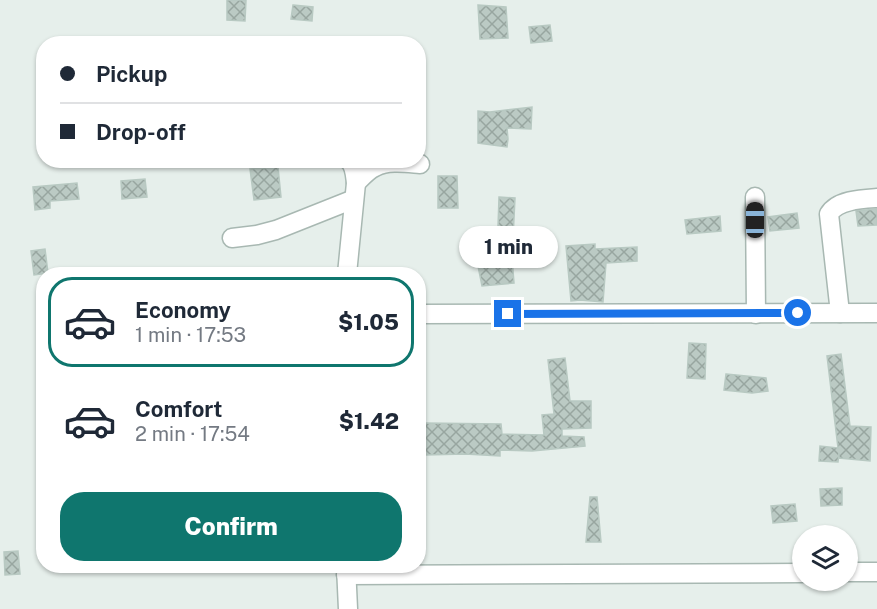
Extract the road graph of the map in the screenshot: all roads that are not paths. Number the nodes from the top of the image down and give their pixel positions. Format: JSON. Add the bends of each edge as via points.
{"nodes":[{"id":1,"x":354,"y":168,"type":"edge"},
{"id":2,"x":374,"y":168,"type":"edge"},
{"id":3,"x":355,"y":191,"type":"junction"},
{"id":4,"x":755,"y":197,"type":"dead end"},
{"id":5,"x":877,"y":198,"type":"edge"},
{"id":6,"x":232,"y":238,"type":"dead end"},
{"id":7,"x":348,"y":267,"type":"edge"},
{"id":8,"x":840,"y":313,"type":"junction"},
{"id":9,"x":877,"y":313,"type":"edge"},
{"id":10,"x":426,"y":314,"type":"edge"},
{"id":11,"x":756,"y":314,"type":"junction"},
{"id":12,"x":426,"y":571,"type":"edge"},
{"id":13,"x":858,"y":572,"type":"edge"},
{"id":14,"x":877,"y":572,"type":"edge"},
{"id":15,"x":346,"y":573,"type":"edge"},
{"id":16,"x":792,"y":573,"type":"edge"},
{"id":17,"x":348,"y":609,"type":"edge"}],
"edges":[{"from":1,"to":3,"type":"street"},
{"from":2,"to":3,"type":"street"},
{"from":3,"to":6,"type":"street","via":[[276,230]]},
{"from":3,"to":7,"type":"street"},
{"from":4,"to":11,"type":"street"},
{"from":5,"to":8,"type":"street","via":[[839,204],[829,214]]},
{"from":8,"to":9,"type":"street"},
{"from":8,"to":11,"type":"street"},
{"from":10,"to":11,"type":"street"},
{"from":12,"to":16,"type":"street"},
{"from":13,"to":14,"type":"street"},
{"from":15,"to":17,"type":"street"}]}
